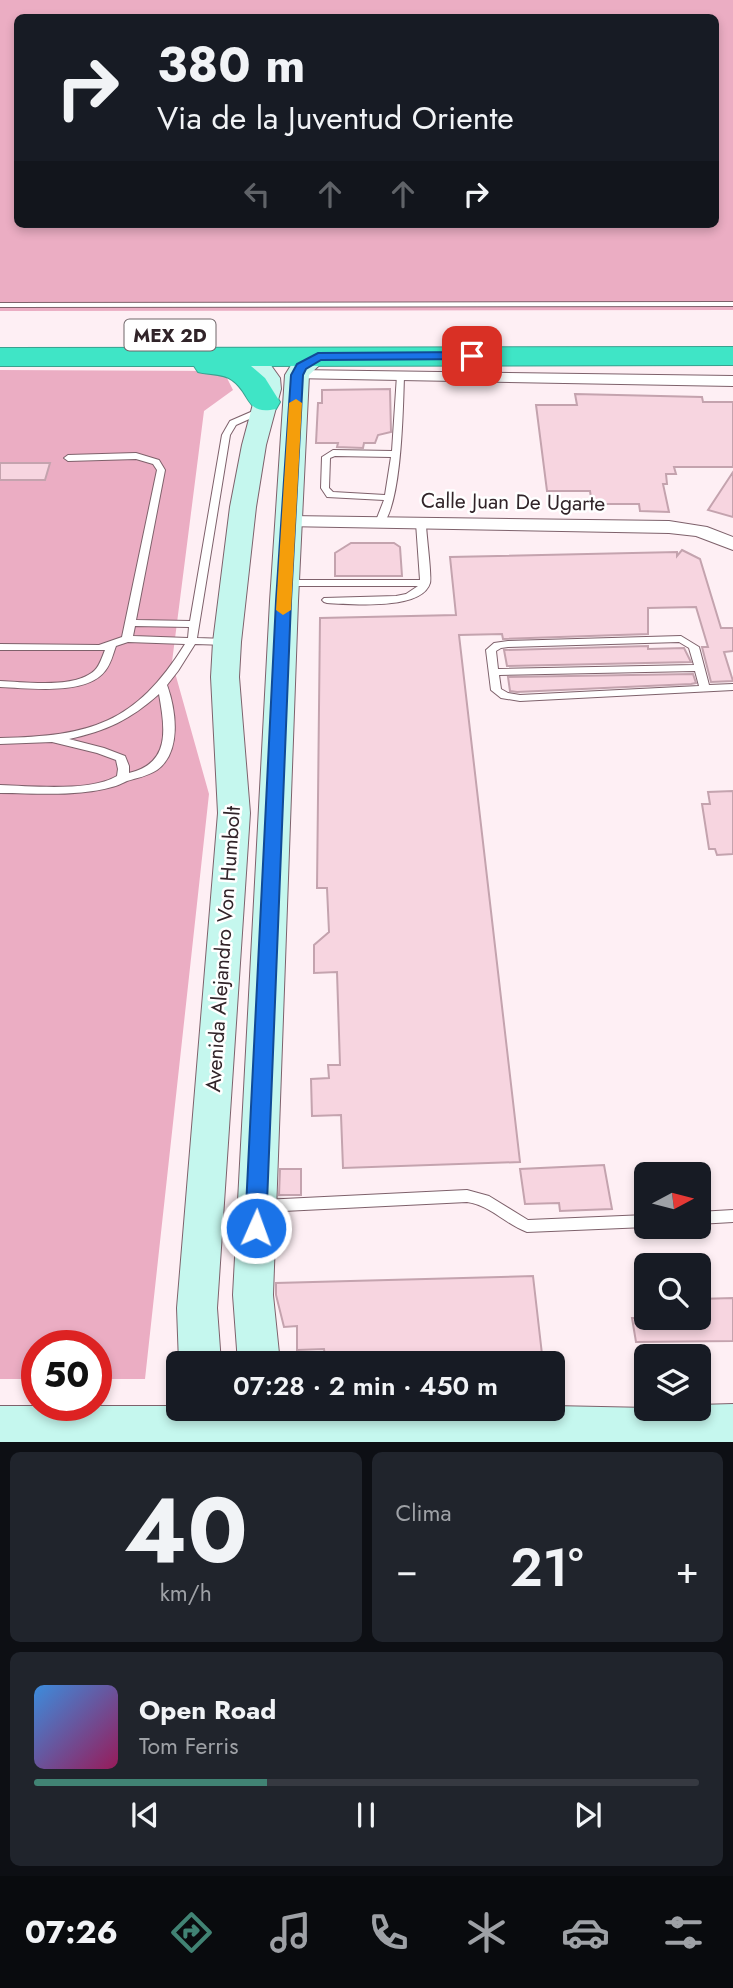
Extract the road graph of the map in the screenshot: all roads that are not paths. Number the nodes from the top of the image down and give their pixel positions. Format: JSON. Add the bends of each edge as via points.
{"nodes":[{"id":1,"x":733,"y":304,"type":"edge"},
{"id":2,"x":0,"y":305,"type":"edge"},
{"id":3,"x":733,"y":332,"type":"edge"},
{"id":4,"x":0,"y":335,"type":"edge"},
{"id":5,"x":0,"y":357,"type":"edge"},
{"id":6,"x":226,"y":357,"type":"junction"},
{"id":7,"x":727,"y":359,"type":"edge"},
{"id":8,"x":318,"y":362,"type":"junction"},
{"id":9,"x":0,"y":365,"type":"edge"},
{"id":10,"x":410,"y":366,"type":"junction"},
{"id":11,"x":366,"y":377,"type":"junction"},
{"id":12,"x":525,"y":378,"type":"joint"},
{"id":13,"x":733,"y":381,"type":"edge"},
{"id":14,"x":264,"y":406,"type":"junction"},
{"id":15,"x":396,"y":454,"type":"junction"},
{"id":16,"x":68,"y":458,"type":"dead end"},
{"id":17,"x":389,"y":498,"type":"junction"},
{"id":18,"x":289,"y":522,"type":"junction"},
{"id":19,"x":380,"y":523,"type":"junction"},
{"id":20,"x":421,"y":523,"type":"junction"},
{"id":21,"x":733,"y":544,"type":"edge"},
{"id":22,"x":285,"y":583,"type":"junction"},
{"id":23,"x":425,"y":583,"type":"junction"},
{"id":24,"x":327,"y":600,"type":"dead end"},
{"id":25,"x":131,"y":623,"type":"junction"},
{"id":26,"x":194,"y":624,"type":"junction"},
{"id":27,"x":127,"y":639,"type":"junction"},
{"id":28,"x":192,"y":641,"type":"junction"},
{"id":29,"x":227,"y":642,"type":"junction"},
{"id":30,"x":0,"y":646,"type":"edge"},
{"id":31,"x":111,"y":646,"type":"junction"},
{"id":32,"x":700,"y":668,"type":"junction"},
{"id":33,"x":494,"y":672,"type":"junction"},
{"id":34,"x":0,"y":684,"type":"edge"},
{"id":35,"x":163,"y":687,"type":"junction"},
{"id":36,"x":733,"y":687,"type":"edge"},
{"id":37,"x":705,"y":688,"type":"junction"},
{"id":38,"x":53,"y":740,"type":"junction"},
{"id":39,"x":0,"y":741,"type":"edge"},
{"id":40,"x":121,"y":779,"type":"junction"},
{"id":41,"x":0,"y":789,"type":"edge"},
{"id":42,"x":257,"y":1206,"type":"junction"},
{"id":43,"x":733,"y":1216,"type":"edge"},
{"id":44,"x":711,"y":1217,"type":"edge"},
{"id":45,"x":634,"y":1222,"type":"edge"},
{"id":46,"x":199,"y":1351,"type":"edge"},
{"id":47,"x":258,"y":1351,"type":"edge"},
{"id":48,"x":733,"y":1423,"type":"edge"},
{"id":49,"x":0,"y":1425,"type":"edge"},
{"id":50,"x":203,"y":1425,"type":"edge"},
{"id":51,"x":264,"y":1425,"type":"edge"},
{"id":52,"x":392,"y":1434,"type":"edge"}],
"edges":[{"from":1,"to":2,"type":"lane"},
{"from":3,"to":4,"type":"highway","number":"MEX 2D"},
{"from":5,"to":6,"type":"highway","number":"MEX 2D"},
{"from":6,"to":8,"type":"highway","number":"MEX 2D"},
{"from":6,"to":14,"type":"main road","name":"Avenida Alejandro Von Humbolt","via":[[262,369],[268,378]]},
{"from":7,"to":10,"type":"highway","number":"MEX 2D","via":[[600,357]]},
{"from":8,"to":10,"type":"highway","number":"MEX 2D"},
{"from":8,"to":11,"type":"highway"},
{"from":8,"to":11,"type":"street"},
{"from":8,"to":18,"type":"main road","name":"Avenida Alejandro Von Humbolt"},
{"from":9,"to":14,"type":"highway","via":[[223,366],[248,376]]},
{"from":10,"to":11,"type":"street"},
{"from":10,"to":12,"type":"highway"},
{"from":10,"to":15,"type":"lane"},
{"from":12,"to":13,"type":"street"},
{"from":14,"to":26,"type":"lane","via":[[233,422],[226,435]]},
{"from":14,"to":29,"type":"main road","name":"Avenida Alejandro Von Humbolt","via":[[243,507]]},
{"from":15,"to":17,"type":"lane"},
{"from":15,"to":17,"type":"lane","via":[[333,453],[326,457],[325,488],[330,495]]},
{"from":16,"to":25,"type":"lane","via":[[136,456],[156,462],[161,470]]},
{"from":17,"to":19,"type":"lane"},
{"from":18,"to":19,"type":"street","name":"Calle Juan De Ugarte"},
{"from":18,"to":22,"type":"main road","name":"Avenida Alejandro Von Humbolt"},
{"from":19,"to":20,"type":"street","name":"Calle Juan De Ugarte"},
{"from":20,"to":21,"type":"street","name":"Calle Juan De Ugarte","via":[[669,527],[700,531]]},
{"from":20,"to":23,"type":"lane"},
{"from":22,"to":23,"type":"lane"},
{"from":22,"to":42,"type":"main road","name":"Avenida Alejandro Von Humbolt"},
{"from":23,"to":24,"type":"lane","via":[[415,595],[398,600]]},
{"from":25,"to":26,"type":"lane"},
{"from":25,"to":27,"type":"lane"},
{"from":26,"to":28,"type":"lane"},
{"from":27,"to":28,"type":"lane"},
{"from":27,"to":31,"type":"lane"},
{"from":28,"to":29,"type":"lane"},
{"from":28,"to":35,"type":"lane"},
{"from":29,"to":46,"type":"main road","name":"Avenida Alejandro Von Humbolt","via":[[234,813],[197,1308]]},
{"from":30,"to":31,"type":"lane"},
{"from":31,"to":34,"type":"lane","via":[[101,671],[89,680],[68,685]]},
{"from":32,"to":33,"type":"lane"},
{"from":32,"to":33,"type":"lane","via":[[694,647],[681,639],[498,645],[491,650]]},
{"from":32,"to":37,"type":"lane"},
{"from":33,"to":37,"type":"lane","via":[[496,690],[520,698]]},
{"from":35,"to":38,"type":"lane","via":[[145,704],[98,729]]},
{"from":35,"to":40,"type":"lane","via":[[169,721],[165,758],[141,776]]},
{"from":36,"to":37,"type":"lane"},
{"from":38,"to":39,"type":"lane"},
{"from":38,"to":40,"type":"lane","via":[[121,758],[125,770]]},
{"from":40,"to":41,"type":"lane","via":[[110,786]]},
{"from":42,"to":45,"type":"lane","via":[[480,1196],[527,1226]]},
{"from":42,"to":47,"type":"main road","name":"Avenida Alejandro Von Humbolt","via":[[253,1295]]},
{"from":43,"to":44,"type":"lane"},
{"from":48,"to":52,"type":"main road"},
{"from":49,"to":50,"type":"main road"},
{"from":50,"to":51,"type":"main road"},
{"from":51,"to":52,"type":"main road"}]}
